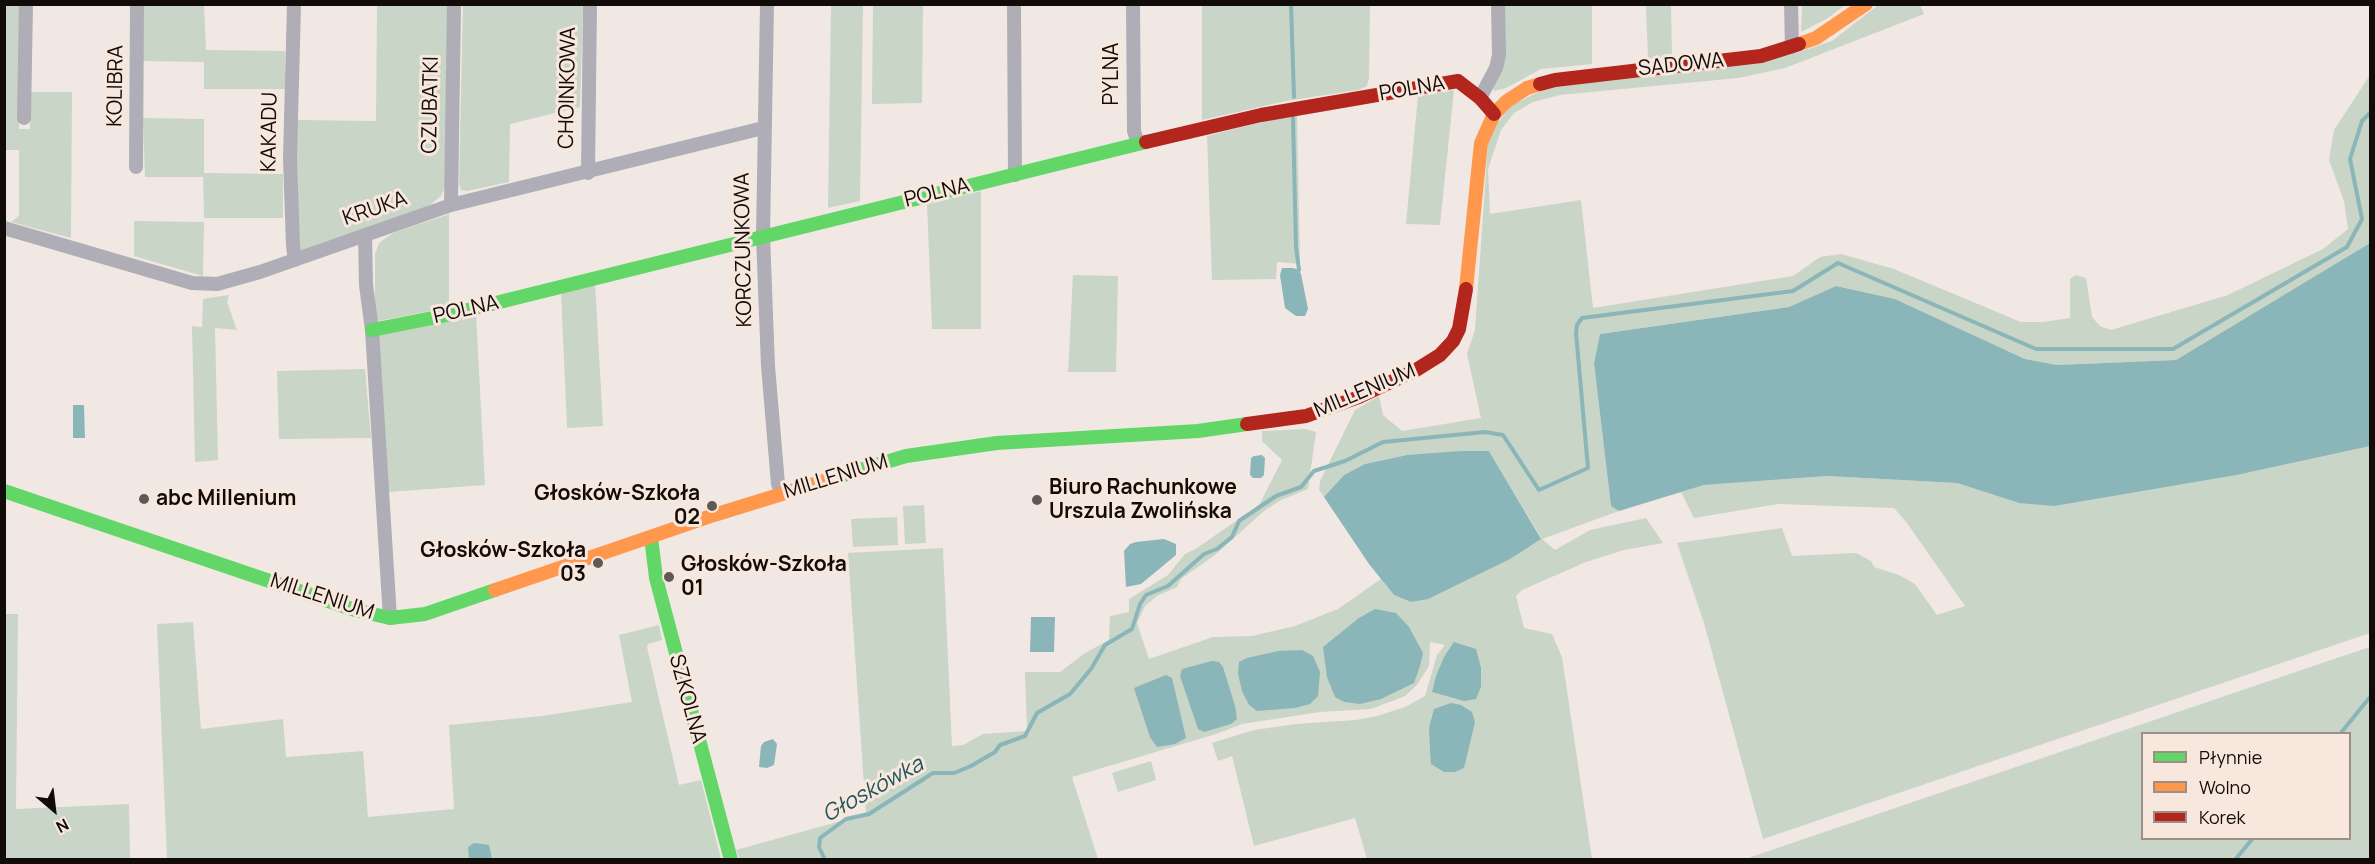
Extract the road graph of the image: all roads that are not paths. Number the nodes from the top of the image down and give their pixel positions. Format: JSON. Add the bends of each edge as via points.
{"nodes":[{"id":1,"x":26,"y":4,"type":"edge"},
{"id":2,"x":137,"y":4,"type":"edge"},
{"id":3,"x":294,"y":4,"type":"edge"},
{"id":4,"x":454,"y":4,"type":"edge"},
{"id":5,"x":590,"y":4,"type":"edge"},
{"id":6,"x":767,"y":4,"type":"edge"},
{"id":7,"x":1014,"y":4,"type":"edge"},
{"id":8,"x":1133,"y":4,"type":"edge"},
{"id":9,"x":1498,"y":4,"type":"edge"},
{"id":10,"x":1791,"y":4,"type":"edge"},
{"id":11,"x":1866,"y":4,"type":"edge"},
{"id":12,"x":1792,"y":47,"type":"junction"},
{"id":13,"x":1480,"y":98,"type":"junction"},
{"id":14,"x":1494,"y":114,"type":"junction"},
{"id":15,"x":24,"y":118,"type":"dead end"},
{"id":16,"x":763,"y":128,"type":"junction"},
{"id":17,"x":1138,"y":144,"type":"junction"},
{"id":18,"x":136,"y":167,"type":"dead end"},
{"id":19,"x":588,"y":173,"type":"junction"},
{"id":20,"x":1015,"y":175,"type":"junction"},
{"id":21,"x":451,"y":205,"type":"junction"},
{"id":22,"x":4,"y":228,"type":"edge"},
{"id":23,"x":365,"y":235,"type":"junction"},
{"id":24,"x":763,"y":236,"type":"junction"},
{"id":25,"x":295,"y":260,"type":"junction"},
{"id":26,"x":372,"y":330,"type":"junction"},
{"id":27,"x":4,"y":490,"type":"edge"},
{"id":28,"x":781,"y":493,"type":"junction"},
{"id":29,"x":651,"y":537,"type":"junction"},
{"id":30,"x":390,"y":618,"type":"junction"},
{"id":31,"x":731,"y":860,"type":"edge"}],
"edges":[{"from":1,"to":15,"type":"street"},
{"from":2,"to":18,"type":"street","name":"KOLIBRA"},
{"from":3,"to":25,"type":"street","name":"KAKADU","via":[[290,158]]},
{"from":4,"to":21,"type":"street","name":"CZUBATKI"},
{"from":5,"to":19,"type":"street","name":"CHOINKOWA"},
{"from":6,"to":16,"type":"street","name":"KORCZUNKOWA"},
{"from":7,"to":20,"type":"street"},
{"from":8,"to":17,"type":"street","name":"PYLNA","via":[[1134,131]]},
{"from":9,"to":13,"type":"street","via":[[1499,55]]},
{"from":10,"to":12,"type":"street"},
{"from":11,"to":12,"type":"street","name":"SADOWA","via":[[1826,32]]},
{"from":12,"to":14,"type":"street","name":"SADOWA","via":[[1750,57],[1555,80],[1520,92]]},
{"from":13,"to":14,"type":"street","name":"POLNA"},
{"from":13,"to":17,"type":"street","name":"POLNA","via":[[1458,81],[1262,116]]},
{"from":14,"to":28,"type":"street","name":"MILLENIUM","via":[[1480,153],[1460,324],[1445,350],[1416,370],[1338,406],[1292,419],[1198,431],[997,443],[926,452]]},
{"from":16,"to":19,"type":"street","name":"KRUKA"},
{"from":16,"to":24,"type":"street","name":"KORCZUNKOWA"},
{"from":17,"to":20,"type":"street","name":"POLNA"},
{"from":19,"to":21,"type":"street","name":"KRUKA"},
{"from":20,"to":24,"type":"street","name":"POLNA"},
{"from":21,"to":23,"type":"street","name":"KRUKA"},
{"from":22,"to":25,"type":"street","name":"KRUKA","via":[[192,283],[217,284]]},
{"from":23,"to":25,"type":"street","name":"KRUKA"},
{"from":23,"to":26,"type":"street"},
{"from":24,"to":26,"type":"street","name":"POLNA"},
{"from":24,"to":28,"type":"street","name":"KORCZUNKOWA","via":[[768,366]]},
{"from":26,"to":30,"type":"street"},
{"from":27,"to":30,"type":"street","name":"MILLENIUM","via":[[355,610]]},
{"from":28,"to":29,"type":"street","name":"MILLENIUM"},
{"from":29,"to":30,"type":"street","name":"MILLENIUM","via":[[425,614]]},
{"from":29,"to":31,"type":"street","name":"SZKOLNA","via":[[656,578]]}]}
